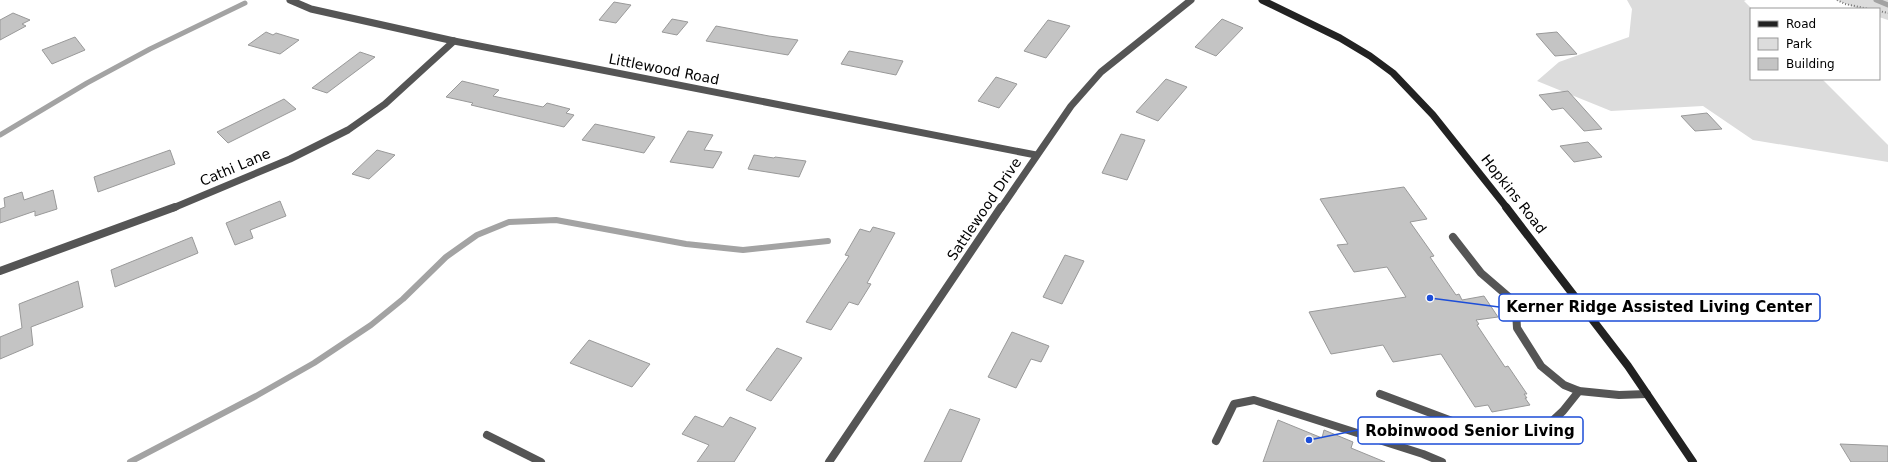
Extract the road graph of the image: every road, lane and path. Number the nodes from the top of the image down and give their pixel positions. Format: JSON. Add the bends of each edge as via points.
{"nodes":[{"id":1,"x":290,"y":0,"type":"edge"},
{"id":2,"x":1191,"y":0,"type":"edge"},
{"id":3,"x":1262,"y":0,"type":"edge"},
{"id":4,"x":1838,"y":0,"type":"edge"},
{"id":5,"x":1864,"y":8,"type":"edge"},
{"id":6,"x":454,"y":41,"type":"junction"},
{"id":7,"x":1036,"y":155,"type":"junction"},
{"id":8,"x":1453,"y":237,"type":"dead end"},
{"id":9,"x":0,"y":272,"type":"edge"},
{"id":10,"x":1579,"y":391,"type":"junction"},
{"id":11,"x":1380,"y":394,"type":"dead end"},
{"id":12,"x":1646,"y":394,"type":"junction"},
{"id":13,"x":487,"y":435,"type":"dead end"},
{"id":14,"x":1216,"y":441,"type":"dead end"},
{"id":15,"x":542,"y":462,"type":"edge"},
{"id":16,"x":829,"y":462,"type":"edge"},
{"id":17,"x":1442,"y":462,"type":"edge"},
{"id":18,"x":1693,"y":462,"type":"edge"}],
"edges":[{"from":1,"to":6,"type":"street","name":"Littlewood Road","via":[[311,9]]},
{"from":2,"to":7,"type":"street","name":"Sattlewood Drive","via":[[1101,72],[1071,106]]},
{"from":3,"to":12,"type":"main road","name":"Hopkins Road","via":[[1338,36],[1363,51],[1412,92],[1486,180],[1577,298]]},
{"from":4,"to":5,"type":"path"},
{"from":6,"to":7,"type":"street","name":"Littlewood Road"},
{"from":6,"to":9,"type":"street","name":"Cathi Lane","via":[[385,104],[348,130],[296,156],[185,202]]},
{"from":7,"to":16,"type":"street","name":"Sattlewood Drive"},
{"from":8,"to":10,"type":"street","via":[[1480,273],[1510,298],[1516,312],[1517,328],[1541,366],[1564,384]]},
{"from":10,"to":11,"type":"street","via":[[1548,425],[1523,433],[1501,436],[1476,430]]},
{"from":10,"to":12,"type":"street","via":[[1618,395]]},
{"from":12,"to":18,"type":"main road","name":"Hopkins Road"},
{"from":13,"to":15,"type":"street"},
{"from":14,"to":17,"type":"street","via":[[1234,404],[1254,400]]}]}
